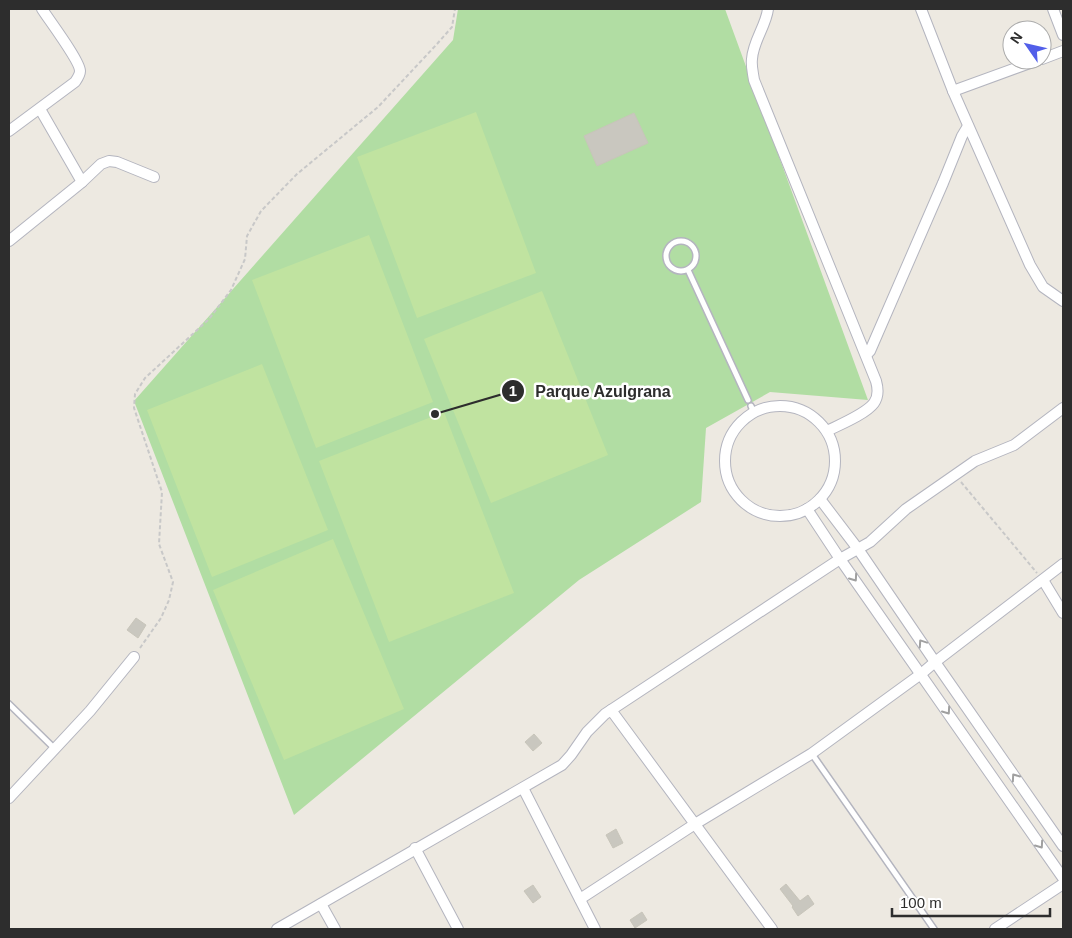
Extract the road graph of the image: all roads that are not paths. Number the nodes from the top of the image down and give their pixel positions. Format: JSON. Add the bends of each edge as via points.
{"nodes":[{"id":1,"x":42,"y":9,"type":"edge"},
{"id":2,"x":768,"y":9,"type":"edge"},
{"id":3,"x":921,"y":9,"type":"edge"},
{"id":4,"x":1053,"y":9,"type":"edge"},
{"id":5,"x":1063,"y":35,"type":"edge"},
{"id":6,"x":1011,"y":70,"type":"edge"},
{"id":7,"x":953,"y":91,"type":"junction"},
{"id":8,"x":40,"y":109,"type":"junction"},
{"id":9,"x":968,"y":126,"type":"junction"},
{"id":10,"x":9,"y":131,"type":"edge"},
{"id":11,"x":154,"y":178,"type":"dead end"},
{"id":12,"x":82,"y":182,"type":"junction"},
{"id":13,"x":9,"y":241,"type":"edge"},
{"id":14,"x":688,"y":270,"type":"junction"},
{"id":15,"x":1063,"y":301,"type":"edge"},
{"id":16,"x":866,"y":355,"type":"junction"},
{"id":17,"x":751,"y":406,"type":"junction"},
{"id":18,"x":1063,"y":408,"type":"edge"},
{"id":19,"x":827,"y":431,"type":"junction"},
{"id":20,"x":820,"y":499,"type":"junction"},
{"id":21,"x":807,"y":509,"type":"junction"},
{"id":22,"x":858,"y":549,"type":"junction"},
{"id":23,"x":840,"y":559,"type":"junction"},
{"id":24,"x":1063,"y":564,"type":"edge"},
{"id":25,"x":1042,"y":580,"type":"junction"},
{"id":26,"x":1063,"y":613,"type":"edge"},
{"id":27,"x":134,"y":657,"type":"road end"},
{"id":28,"x":935,"y":662,"type":"junction"},
{"id":29,"x":921,"y":674,"type":"junction"},
{"id":30,"x":9,"y":704,"type":"edge"},
{"id":31,"x":611,"y":710,"type":"junction"},
{"id":32,"x":56,"y":749,"type":"junction"},
{"id":33,"x":812,"y":754,"type":"junction"},
{"id":34,"x":523,"y":788,"type":"junction"},
{"id":35,"x":9,"y":798,"type":"edge"},
{"id":36,"x":694,"y":824,"type":"junction"},
{"id":37,"x":1063,"y":846,"type":"edge"},
{"id":38,"x":416,"y":848,"type":"junction"},
{"id":39,"x":1063,"y":878,"type":"edge"},
{"id":40,"x":1063,"y":884,"type":"edge"},
{"id":41,"x":580,"y":899,"type":"junction"},
{"id":42,"x":321,"y":904,"type":"junction"},
{"id":43,"x":284,"y":928,"type":"edge"},
{"id":44,"x":335,"y":929,"type":"edge"},
{"id":45,"x":458,"y":929,"type":"edge"},
{"id":46,"x":595,"y":929,"type":"edge"},
{"id":47,"x":772,"y":929,"type":"edge"},
{"id":48,"x":934,"y":929,"type":"edge"},
{"id":49,"x":995,"y":929,"type":"edge"}],
"edges":[{"from":1,"to":8,"type":"street","via":[[80,70],[75,82]]},
{"from":2,"to":16,"type":"street","via":[[752,60],[754,80]]},
{"from":3,"to":7,"type":"street"},
{"from":4,"to":5,"type":"street"},
{"from":6,"to":7,"type":"street"},
{"from":7,"to":9,"type":"street"},
{"from":8,"to":10,"type":"street"},
{"from":8,"to":12,"type":"street"},
{"from":9,"to":15,"type":"street","via":[[1030,265],[1042,287]]},
{"from":9,"to":16,"type":"street"},
{"from":11,"to":12,"type":"street","via":[[109,160]]},
{"from":12,"to":13,"type":"street"},
{"from":14,"to":14,"type":"lane","via":[[695,264],[696,250],[689,243],[675,242],[668,249],[667,263],[678,272]]},
{"from":14,"to":17,"type":"lane"},
{"from":16,"to":19,"type":"street","via":[[878,390],[875,402]]},
{"from":17,"to":19,"type":"street","via":[[798,409]]},
{"from":17,"to":21,"type":"street","via":[[731,438],[726,454],[726,472],[732,488],[743,502],[774,516],[791,515]]},
{"from":18,"to":22,"type":"street","via":[[1014,444],[975,461],[906,509]]},
{"from":19,"to":20,"type":"street","via":[[834,448],[835,466],[830,484]]},
{"from":20,"to":21,"type":"street"},
{"from":20,"to":22,"type":"street"},
{"from":21,"to":23,"type":"street"},
{"from":22,"to":23,"type":"street"},
{"from":28,"to":22,"type":"street","one_way":true},
{"from":23,"to":29,"type":"street","one_way":true},
{"from":23,"to":31,"type":"street"},
{"from":24,"to":25,"type":"street"},
{"from":25,"to":26,"type":"street"},
{"from":25,"to":28,"type":"street"},
{"from":27,"to":32,"type":"street"},
{"from":28,"to":29,"type":"street"},
{"from":37,"to":28,"type":"street","one_way":true},
{"from":29,"to":33,"type":"street"},
{"from":29,"to":39,"type":"street","one_way":true},
{"from":30,"to":32,"type":"lane"},
{"from":31,"to":34,"type":"street","via":[[587,732],[562,765]]},
{"from":31,"to":36,"type":"street"},
{"from":32,"to":35,"type":"street"},
{"from":33,"to":36,"type":"street"},
{"from":33,"to":48,"type":"lane"},
{"from":34,"to":38,"type":"street"},
{"from":34,"to":41,"type":"street"},
{"from":36,"to":41,"type":"street"},
{"from":36,"to":47,"type":"street"},
{"from":38,"to":42,"type":"street"},
{"from":38,"to":45,"type":"street"},
{"from":40,"to":49,"type":"street"},
{"from":41,"to":46,"type":"street"},
{"from":42,"to":43,"type":"street"},
{"from":42,"to":44,"type":"street"}]}
